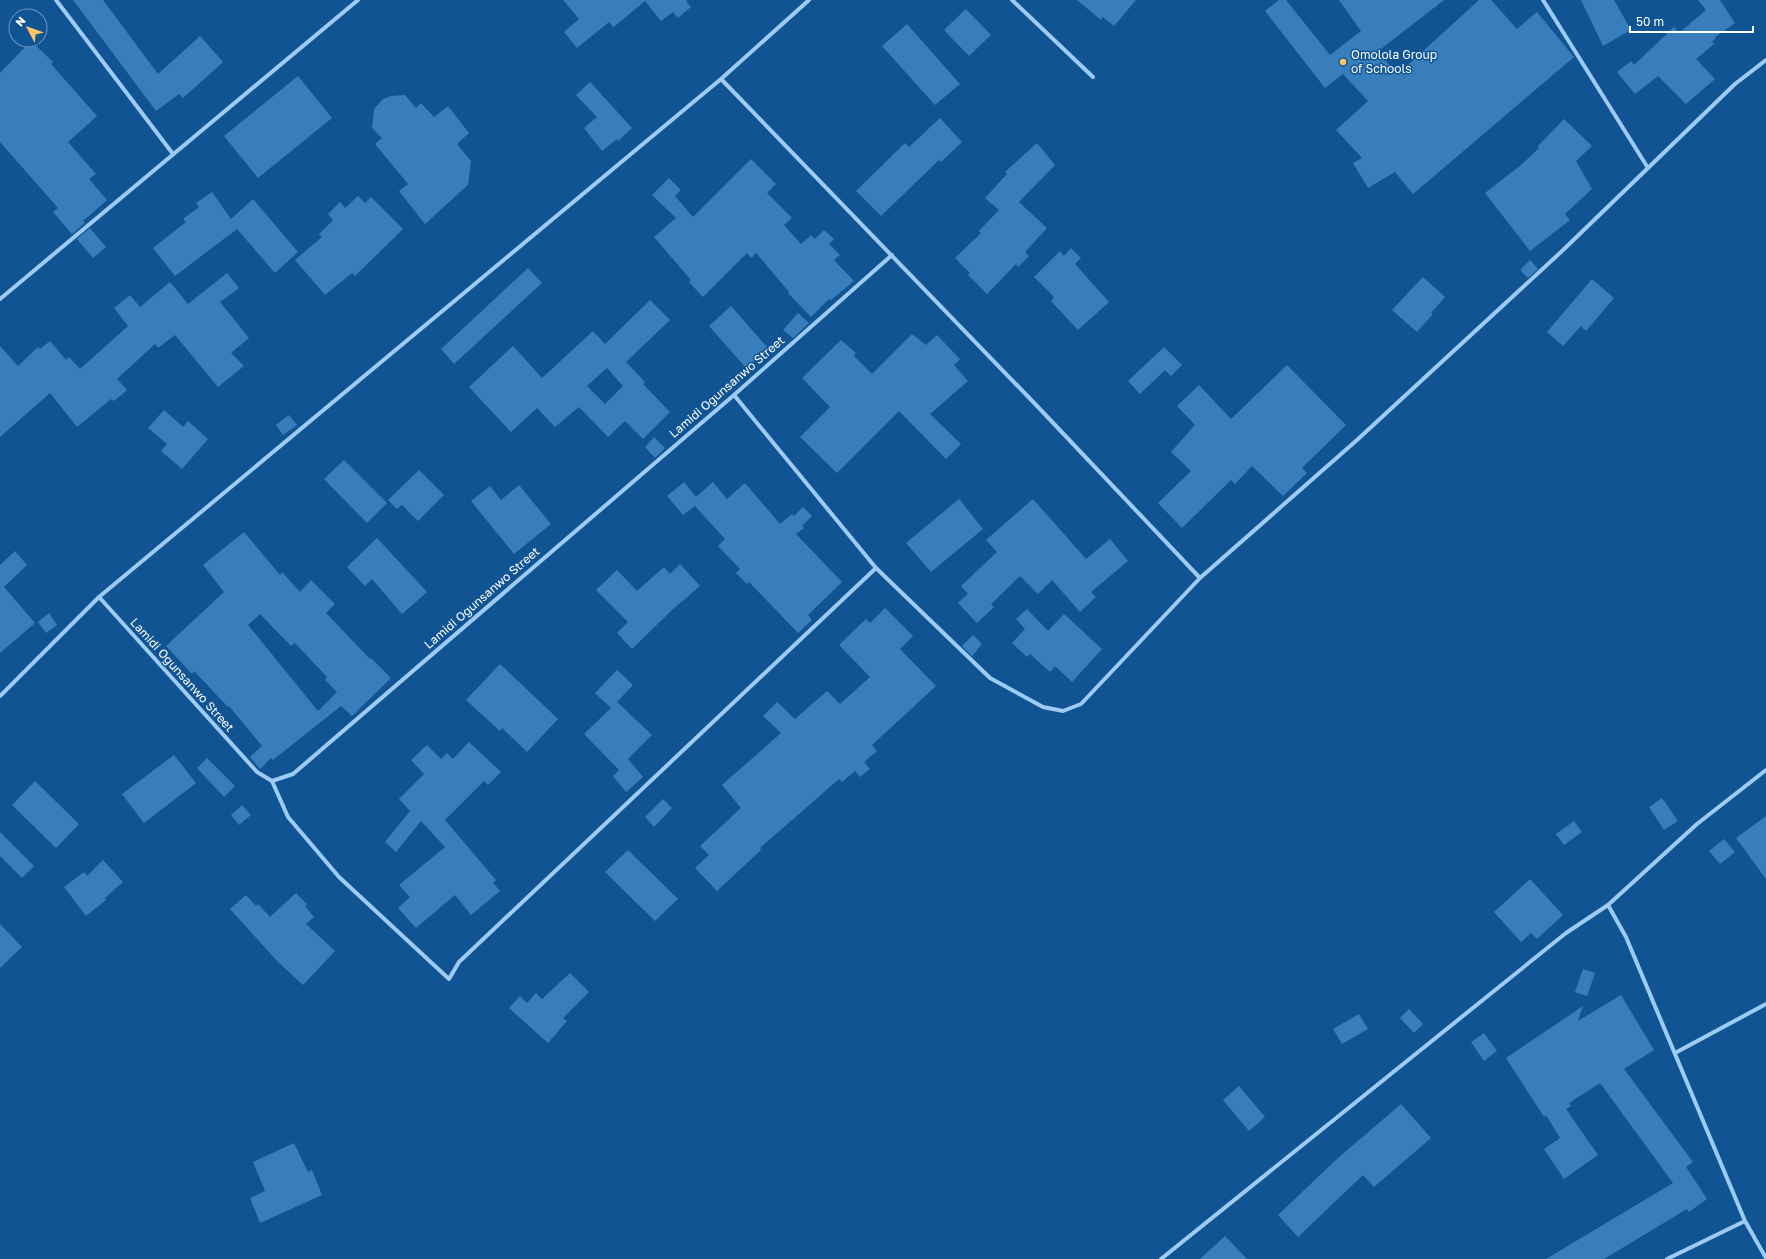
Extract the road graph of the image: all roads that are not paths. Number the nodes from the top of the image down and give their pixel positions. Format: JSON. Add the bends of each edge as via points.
{"nodes":[{"id":1,"x":56,"y":0,"type":"edge"},
{"id":2,"x":358,"y":0,"type":"edge"},
{"id":3,"x":809,"y":0,"type":"edge"},
{"id":4,"x":1012,"y":0,"type":"edge"},
{"id":5,"x":1543,"y":0,"type":"edge"},
{"id":6,"x":1766,"y":60,"type":"edge"},
{"id":7,"x":1093,"y":77,"type":"dead end"},
{"id":8,"x":721,"y":79,"type":"junction"},
{"id":9,"x":173,"y":154,"type":"junction"},
{"id":10,"x":1648,"y":168,"type":"junction"},
{"id":11,"x":892,"y":256,"type":"junction"},
{"id":12,"x":0,"y":299,"type":"edge"},
{"id":13,"x":734,"y":395,"type":"junction"},
{"id":14,"x":876,"y":568,"type":"junction"},
{"id":15,"x":1200,"y":578,"type":"junction"},
{"id":16,"x":99,"y":597,"type":"junction"},
{"id":17,"x":0,"y":696,"type":"edge"},
{"id":18,"x":1766,"y":770,"type":"edge"},
{"id":19,"x":272,"y":781,"type":"junction"},
{"id":20,"x":1608,"y":905,"type":"junction"},
{"id":21,"x":1766,"y":1004,"type":"edge"},
{"id":22,"x":1676,"y":1053,"type":"junction"},
{"id":23,"x":1745,"y":1221,"type":"junction"},
{"id":24,"x":1766,"y":1258,"type":"edge"},
{"id":25,"x":1161,"y":1259,"type":"edge"},
{"id":26,"x":1666,"y":1259,"type":"edge"}],
"edges":[{"from":1,"to":9,"type":"street"},
{"from":2,"to":9,"type":"street"},
{"from":3,"to":8,"type":"street"},
{"from":4,"to":7,"type":"street"},
{"from":5,"to":10,"type":"street"},
{"from":6,"to":10,"type":"street","via":[[1735,84]]},
{"from":8,"to":11,"type":"street"},
{"from":8,"to":16,"type":"street"},
{"from":9,"to":12,"type":"street"},
{"from":10,"to":15,"type":"street","via":[[1363,435]]},
{"from":11,"to":13,"type":"street","name":"Lamidi Ogunsanwo Street"},
{"from":11,"to":15,"type":"street"},
{"from":13,"to":14,"type":"street"},
{"from":13,"to":19,"type":"street","name":"Lamidi Ogunsanwo Street","via":[[293,774]]},
{"from":14,"to":15,"type":"street","via":[[990,678],[1043,707],[1063,711],[1081,704]]},
{"from":14,"to":19,"type":"street","via":[[459,962],[449,979],[339,877],[288,817]]},
{"from":16,"to":17,"type":"street"},
{"from":16,"to":19,"type":"street","name":"Lamidi Ogunsanwo Street","via":[[257,772]]},
{"from":18,"to":20,"type":"street","via":[[1697,824]]},
{"from":20,"to":22,"type":"street","via":[[1626,937]]},
{"from":20,"to":25,"type":"street","via":[[1566,933]]},
{"from":21,"to":22,"type":"street"},
{"from":22,"to":23,"type":"street"},
{"from":23,"to":24,"type":"street"},
{"from":23,"to":26,"type":"street"}]}
